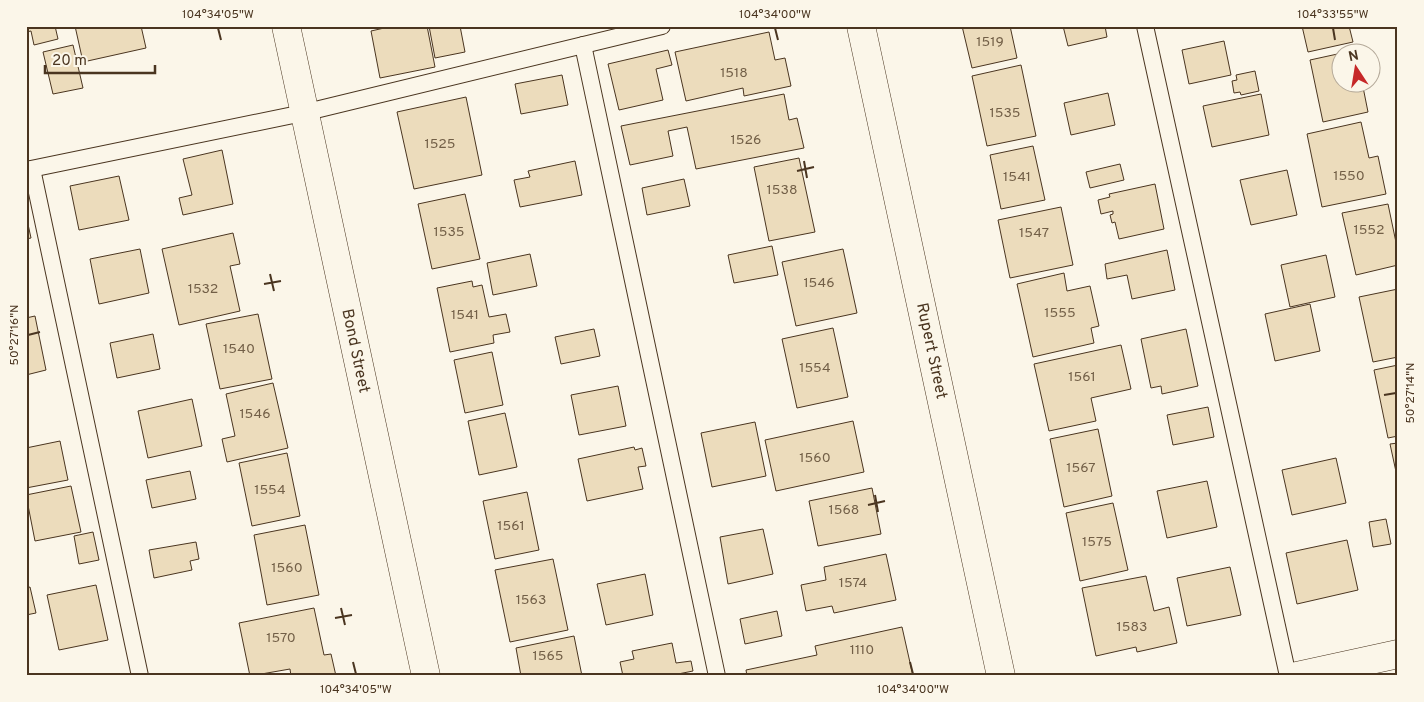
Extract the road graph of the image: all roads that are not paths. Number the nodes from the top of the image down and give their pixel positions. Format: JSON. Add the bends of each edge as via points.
{"nodes":[{"id":1,"x":286,"y":26,"type":"edge"},
{"id":2,"x":662,"y":26,"type":"edge"},
{"id":3,"x":861,"y":26,"type":"edge"},
{"id":4,"x":1144,"y":26,"type":"edge"},
{"id":5,"x":583,"y":45,"type":"junction"},
{"id":6,"x":303,"y":113,"type":"junction"},
{"id":7,"x":29,"y":169,"type":"edge"},
{"id":8,"x":1398,"y":654,"type":"edge"},
{"id":9,"x":140,"y":676,"type":"edge"},
{"id":10,"x":426,"y":676,"type":"edge"},
{"id":11,"x":718,"y":676,"type":"edge"},
{"id":12,"x":1001,"y":676,"type":"edge"},
{"id":13,"x":1288,"y":676,"type":"edge"},
{"id":14,"x":1298,"y":676,"type":"edge"}],
"edges":[{"from":1,"to":6,"type":"street","name":"Bond Street"},
{"from":2,"to":5,"type":"lane"},
{"from":3,"to":12,"type":"street","name":"Rupert Street"},
{"from":4,"to":13,"type":"lane"},
{"from":5,"to":6,"type":"lane"},
{"from":5,"to":11,"type":"lane"},
{"from":6,"to":7,"type":"lane"},
{"from":6,"to":10,"type":"street","name":"Bond Street"},
{"from":7,"to":9,"type":"lane"},
{"from":8,"to":14,"type":"street"}]}
